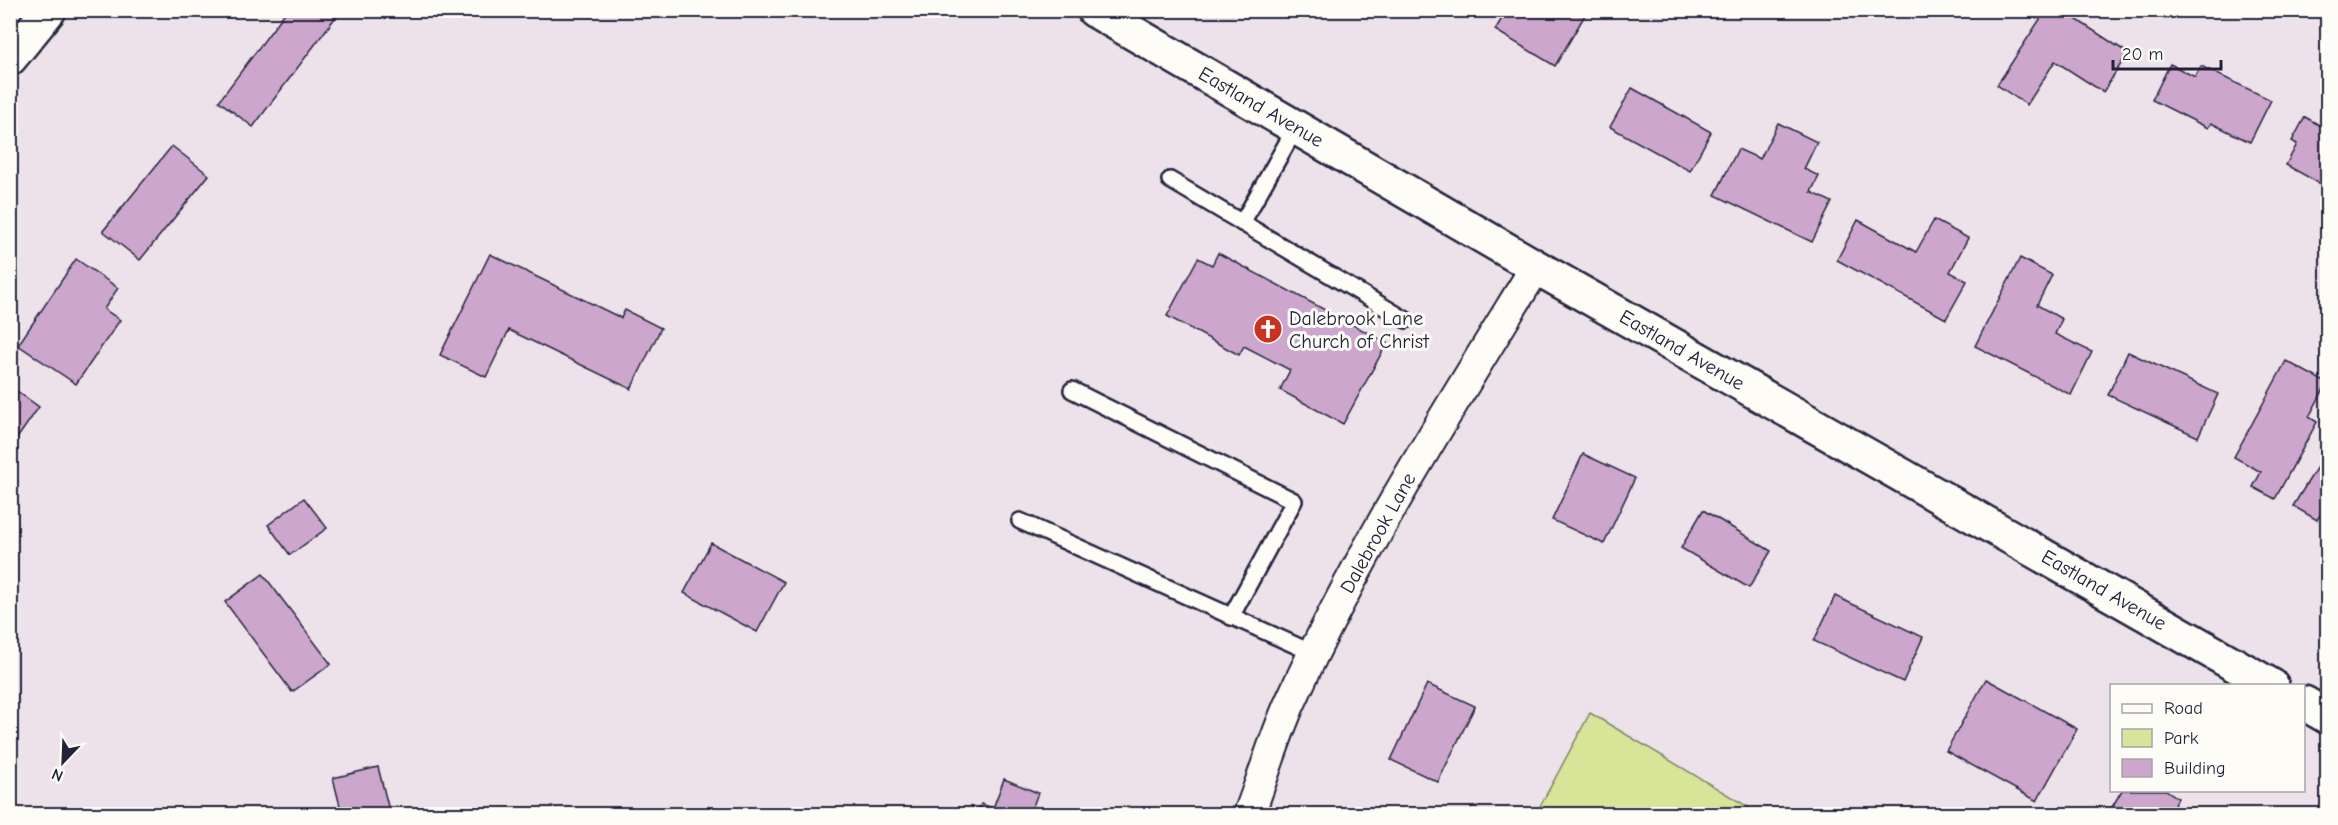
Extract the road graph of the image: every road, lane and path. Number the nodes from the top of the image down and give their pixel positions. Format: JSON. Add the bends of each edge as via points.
{"nodes":[{"id":1,"x":49,"y":10,"type":"edge"},
{"id":2,"x":1094,"y":10,"type":"edge"},
{"id":3,"x":10,"y":57,"type":"edge"},
{"id":4,"x":1296,"y":127,"type":"junction"},
{"id":5,"x":1170,"y":180,"type":"dead end"},
{"id":6,"x":1242,"y":223,"type":"junction"},
{"id":7,"x":1536,"y":267,"type":"junction"},
{"id":8,"x":1406,"y":320,"type":"dead end"},
{"id":9,"x":1072,"y":390,"type":"dead end"},
{"id":10,"x":1020,"y":521,"type":"dead end"},
{"id":11,"x":1231,"y":617,"type":"junction"},
{"id":12,"x":1314,"y":654,"type":"junction"},
{"id":13,"x":2268,"y":684,"type":"edge"},
{"id":14,"x":2305,"y":704,"type":"edge"},
{"id":15,"x":2328,"y":717,"type":"edge"},
{"id":16,"x":1249,"y":814,"type":"edge"}],
"edges":[{"from":1,"to":3,"type":"street"},
{"from":2,"to":4,"type":"street","name":"Eastland Avenue"},
{"from":4,"to":6,"type":"lane"},
{"from":4,"to":7,"type":"street","name":"Eastland Avenue"},
{"from":5,"to":6,"type":"lane"},
{"from":6,"to":8,"type":"lane"},
{"from":7,"to":12,"type":"street","name":"Dalebrook Lane","via":[[1359,564]]},
{"from":7,"to":13,"type":"street","name":"Eastland Avenue"},
{"from":9,"to":11,"type":"lane","via":[[1294,501]]},
{"from":10,"to":11,"type":"lane"},
{"from":11,"to":12,"type":"lane"},
{"from":12,"to":16,"type":"street","name":"Dalebrook Lane","via":[[1289,705]]},
{"from":14,"to":15,"type":"street"}]}
